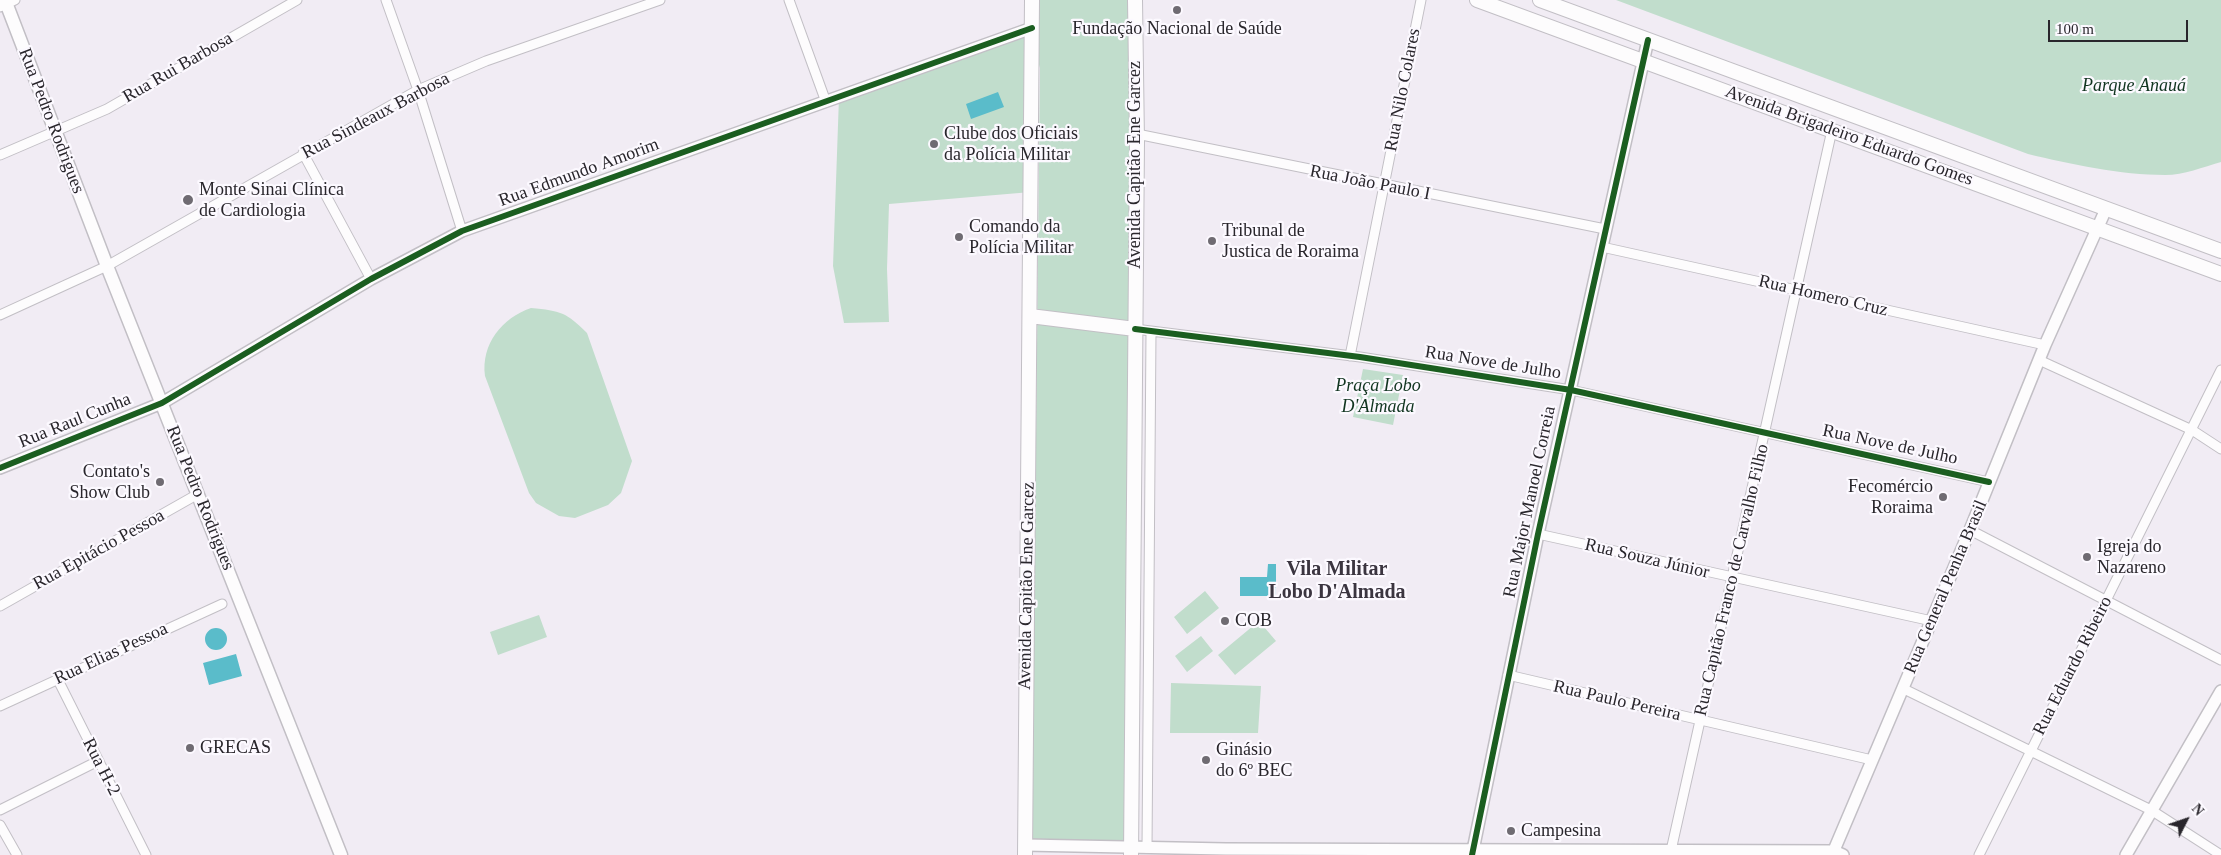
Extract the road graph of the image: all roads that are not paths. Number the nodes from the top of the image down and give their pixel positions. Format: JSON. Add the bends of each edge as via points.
{"nodes":[{"id":1,"x":297,"y":0,"type":"edge"},
{"id":2,"x":386,"y":0,"type":"edge"},
{"id":3,"x":660,"y":0,"type":"edge"},
{"id":4,"x":790,"y":0,"type":"edge"},
{"id":5,"x":1032,"y":0,"type":"edge"},
{"id":6,"x":1135,"y":0,"type":"edge"},
{"id":7,"x":1421,"y":0,"type":"edge"},
{"id":8,"x":1477,"y":0,"type":"edge"},
{"id":9,"x":1540,"y":0,"type":"edge"},
{"id":10,"x":7,"y":3,"type":"edge"},
{"id":11,"x":1032,"y":28,"type":"junction"},
{"id":12,"x":1648,"y":40,"type":"junction"},
{"id":13,"x":1643,"y":60,"type":"junction"},
{"id":14,"x":418,"y":90,"type":"junction"},
{"id":15,"x":826,"y":102,"type":"junction"},
{"id":16,"x":1832,"y":130,"type":"junction"},
{"id":17,"x":55,"y":131,"type":"junction"},
{"id":18,"x":1137,"y":134,"type":"junction"},
{"id":19,"x":304,"y":153,"type":"junction"},
{"id":20,"x":0,"y":155,"type":"edge"},
{"id":21,"x":1384,"y":185,"type":"junction"},
{"id":22,"x":2106,"y":209,"type":"junction"},
{"id":23,"x":2098,"y":228,"type":"junction"},
{"id":24,"x":1605,"y":229,"type":"junction"},
{"id":25,"x":462,"y":231,"type":"junction"},
{"id":26,"x":1602,"y":247,"type":"junction"},
{"id":27,"x":2221,"y":251,"type":"edge"},
{"id":28,"x":107,"y":266,"type":"junction"},
{"id":29,"x":2221,"y":274,"type":"edge"},
{"id":30,"x":371,"y":279,"type":"junction"},
{"id":31,"x":1797,"y":290,"type":"junction"},
{"id":32,"x":0,"y":315,"type":"edge"},
{"id":33,"x":1030,"y":316,"type":"junction"},
{"id":34,"x":1135,"y":329,"type":"junction"},
{"id":35,"x":1151,"y":332,"type":"junction"},
{"id":36,"x":2044,"y":345,"type":"junction"},
{"id":37,"x":1350,"y":356,"type":"junction"},
{"id":38,"x":2039,"y":360,"type":"junction"},
{"id":39,"x":2221,"y":370,"type":"edge"},
{"id":40,"x":1570,"y":390,"type":"junction"},
{"id":41,"x":162,"y":403,"type":"junction"},
{"id":42,"x":2192,"y":430,"type":"junction"},
{"id":43,"x":1766,"y":433,"type":"junction"},
{"id":44,"x":2221,"y":448,"type":"edge"},
{"id":45,"x":0,"y":468,"type":"edge"},
{"id":46,"x":1989,"y":482,"type":"junction"},
{"id":47,"x":198,"y":494,"type":"junction"},
{"id":48,"x":1970,"y":530,"type":"junction"},
{"id":49,"x":1538,"y":534,"type":"junction"},
{"id":50,"x":1732,"y":578,"type":"junction"},
{"id":51,"x":2106,"y":601,"type":"junction"},
{"id":52,"x":222,"y":604,"type":"dead end"},
{"id":53,"x":0,"y":606,"type":"edge"},
{"id":54,"x":1932,"y":621,"type":"junction"},
{"id":55,"x":2221,"y":660,"type":"edge"},
{"id":56,"x":1508,"y":675,"type":"junction"},
{"id":57,"x":57,"y":678,"type":"junction"},
{"id":58,"x":1904,"y":689,"type":"junction"},
{"id":59,"x":2221,"y":691,"type":"edge"},
{"id":60,"x":0,"y":706,"type":"edge"},
{"id":61,"x":1700,"y":721,"type":"junction"},
{"id":62,"x":2031,"y":749,"type":"junction"},
{"id":63,"x":1872,"y":760,"type":"junction"},
{"id":64,"x":98,"y":761,"type":"junction"},
{"id":65,"x":0,"y":810,"type":"edge"},
{"id":66,"x":2151,"y":810,"type":"junction"},
{"id":67,"x":0,"y":825,"type":"edge"},
{"id":68,"x":1147,"y":848,"type":"junction"},
{"id":69,"x":1025,"y":850,"type":"edge"},
{"id":70,"x":1131,"y":851,"type":"edge"},
{"id":71,"x":1176,"y":852,"type":"edge"},
{"id":72,"x":1328,"y":852,"type":"edge"},
{"id":73,"x":1472,"y":852,"type":"edge"},
{"id":74,"x":1670,"y":852,"type":"edge"},
{"id":75,"x":1837,"y":854,"type":"edge"},
{"id":76,"x":17,"y":855,"type":"edge"},
{"id":77,"x":146,"y":855,"type":"edge"},
{"id":78,"x":341,"y":855,"type":"edge"},
{"id":79,"x":1979,"y":855,"type":"edge"},
{"id":80,"x":2126,"y":855,"type":"edge"},
{"id":81,"x":2221,"y":855,"type":"edge"}],
"edges":[{"from":1,"to":17,"type":"street","name":"Rua Rui Barbosa","via":[[123,100]]},
{"from":2,"to":14,"type":"street"},
{"from":3,"to":14,"type":"street","name":"Rua Sindeaux Barbosa","via":[[486,61]]},
{"from":4,"to":15,"type":"street"},
{"from":5,"to":11,"type":"main road","name":"Avenida Capitão Ene Garcez"},
{"from":6,"to":18,"type":"main road","name":"Avenida Capitão Ene Garcez"},
{"from":7,"to":21,"type":"street","name":"Rua Nilo Colares"},
{"from":8,"to":13,"type":"main road","name":"Avenida Brigadeiro Eduardo Gomes"},
{"from":9,"to":12,"type":"main road","name":"Avenida Brigadeiro Eduardo Gomes"},
{"from":10,"to":17,"type":"main road","name":"Rua Pedro Rodrigues"},
{"from":11,"to":15,"type":"street","name":"Rua Edmundo Amorim"},
{"from":11,"to":33,"type":"main road","name":"Avenida Capitão Ene Garcez"},
{"from":12,"to":13,"type":"street","name":"Rua Major Manoel Correia"},
{"from":12,"to":22,"type":"main road","name":"Avenida Brigadeiro Eduardo Gomes"},
{"from":13,"to":16,"type":"main road","name":"Avenida Brigadeiro Eduardo Gomes"},
{"from":13,"to":24,"type":"street","name":"Rua Major Manoel Correia"},
{"from":14,"to":19,"type":"street","name":"Rua Sindeaux Barbosa"},
{"from":14,"to":25,"type":"street"},
{"from":15,"to":25,"type":"street","name":"Rua Edmundo Amorim"},
{"from":16,"to":23,"type":"main road","name":"Avenida Brigadeiro Eduardo Gomes"},
{"from":16,"to":31,"type":"street","name":"Rua Capitão Franco de Carvalho Filho"},
{"from":17,"to":20,"type":"street","name":"Rua Rui Barbosa"},
{"from":17,"to":28,"type":"main road","name":"Rua Pedro Rodrigues"},
{"from":18,"to":21,"type":"street","name":"Rua João Paulo I"},
{"from":18,"to":34,"type":"main road","name":"Avenida Capitão Ene Garcez"},
{"from":19,"to":28,"type":"street","name":"Rua Sindeaux Barbosa"},
{"from":19,"to":30,"type":"street"},
{"from":21,"to":24,"type":"street","name":"Rua João Paulo I"},
{"from":21,"to":37,"type":"street","name":"Rua Nilo Colares"},
{"from":22,"to":23,"type":"street","name":"Rua General Penha Brasil"},
{"from":22,"to":27,"type":"main road","name":"Avenida Brigadeiro Eduardo Gomes"},
{"from":23,"to":29,"type":"main road","name":"Avenida Brigadeiro Eduardo Gomes"},
{"from":23,"to":36,"type":"street","name":"Rua General Penha Brasil"},
{"from":24,"to":26,"type":"street","name":"Rua Major Manoel Correia"},
{"from":25,"to":30,"type":"street","name":"Rua Edmundo Amorim"},
{"from":26,"to":31,"type":"street","name":"Rua Homero Cruz"},
{"from":26,"to":40,"type":"street","name":"Rua Major Manoel Correia"},
{"from":28,"to":32,"type":"street","name":"Rua Sindeaux Barbosa"},
{"from":28,"to":41,"type":"main road","name":"Rua Pedro Rodrigues"},
{"from":30,"to":41,"type":"street","name":"Rua Edmundo Amorim"},
{"from":31,"to":36,"type":"street","name":"Rua Homero Cruz"},
{"from":31,"to":43,"type":"street","name":"Rua Capitão Franco de Carvalho Filho"},
{"from":33,"to":34,"type":"main road"},
{"from":33,"to":69,"type":"main road","name":"Avenida Capitão Ene Garcez"},
{"from":34,"to":35,"type":"street","name":"Rua Nove de Julho"},
{"from":34,"to":70,"type":"main road","name":"Avenida Capitão Ene Garcez"},
{"from":35,"to":37,"type":"street","name":"Rua Nove de Julho"},
{"from":35,"to":68,"type":"street"},
{"from":36,"to":38,"type":"street","name":"Rua General Penha Brasil"},
{"from":37,"to":40,"type":"street","name":"Rua Nove de Julho"},
{"from":38,"to":42,"type":"street"},
{"from":38,"to":46,"type":"street","name":"Rua General Penha Brasil"},
{"from":39,"to":42,"type":"street","name":"Rua Eduardo Ribeiro"},
{"from":40,"to":43,"type":"street","name":"Rua Nove de Julho"},
{"from":40,"to":49,"type":"street","name":"Rua Major Manoel Correia"},
{"from":41,"to":45,"type":"street","name":"Rua Raul Cunha"},
{"from":41,"to":47,"type":"main road","name":"Rua Pedro Rodrigues"},
{"from":42,"to":44,"type":"street"},
{"from":42,"to":51,"type":"street","name":"Rua Eduardo Ribeiro"},
{"from":43,"to":46,"type":"street","name":"Rua Nove de Julho"},
{"from":43,"to":50,"type":"street","name":"Rua Capitão Franco de Carvalho Filho"},
{"from":46,"to":48,"type":"street","name":"Rua General Penha Brasil"},
{"from":47,"to":53,"type":"street","name":"Rua Epitácio Pessoa"},
{"from":47,"to":78,"type":"main road","name":"Rua Pedro Rodrigues"},
{"from":48,"to":51,"type":"street"},
{"from":48,"to":54,"type":"street","name":"Rua General Penha Brasil"},
{"from":49,"to":50,"type":"street","name":"Rua Souza Júnior"},
{"from":49,"to":56,"type":"street","name":"Rua Major Manoel Correia"},
{"from":50,"to":54,"type":"street","name":"Rua Souza Júnior"},
{"from":50,"to":61,"type":"street","name":"Rua Capitão Franco de Carvalho Filho"},
{"from":51,"to":55,"type":"street"},
{"from":51,"to":62,"type":"street","name":"Rua Eduardo Ribeiro"},
{"from":52,"to":57,"type":"street","name":"Rua Elias Pessoa"},
{"from":54,"to":58,"type":"street","name":"Rua General Penha Brasil"},
{"from":56,"to":61,"type":"street","name":"Rua Paulo Pereira"},
{"from":56,"to":73,"type":"street","name":"Rua Major Manoel Correia"},
{"from":57,"to":60,"type":"street","name":"Rua Elias Pessoa"},
{"from":57,"to":64,"type":"street","name":"Rua H-2"},
{"from":58,"to":62,"type":"street"},
{"from":58,"to":63,"type":"street","name":"Rua General Penha Brasil"},
{"from":59,"to":66,"type":"street"},
{"from":61,"to":63,"type":"street","name":"Rua Paulo Pereira"},
{"from":61,"to":74,"type":"street","name":"Rua Capitão Franco de Carvalho Filho"},
{"from":62,"to":66,"type":"street"},
{"from":62,"to":79,"type":"street","name":"Rua Eduardo Ribeiro"},
{"from":63,"to":75,"type":"street","name":"Rua General Penha Brasil"},
{"from":64,"to":65,"type":"street"},
{"from":64,"to":77,"type":"street","name":"Rua H-2"},
{"from":66,"to":80,"type":"street"},
{"from":66,"to":81,"type":"street"},
{"from":67,"to":76,"type":"street"},
{"from":68,"to":70,"type":"street"},
{"from":68,"to":71,"type":"street"},
{"from":69,"to":70,"type":"street"},
{"from":71,"to":72,"type":"street"},
{"from":72,"to":73,"type":"street"},
{"from":73,"to":74,"type":"street"},
{"from":74,"to":75,"type":"street"}]}
